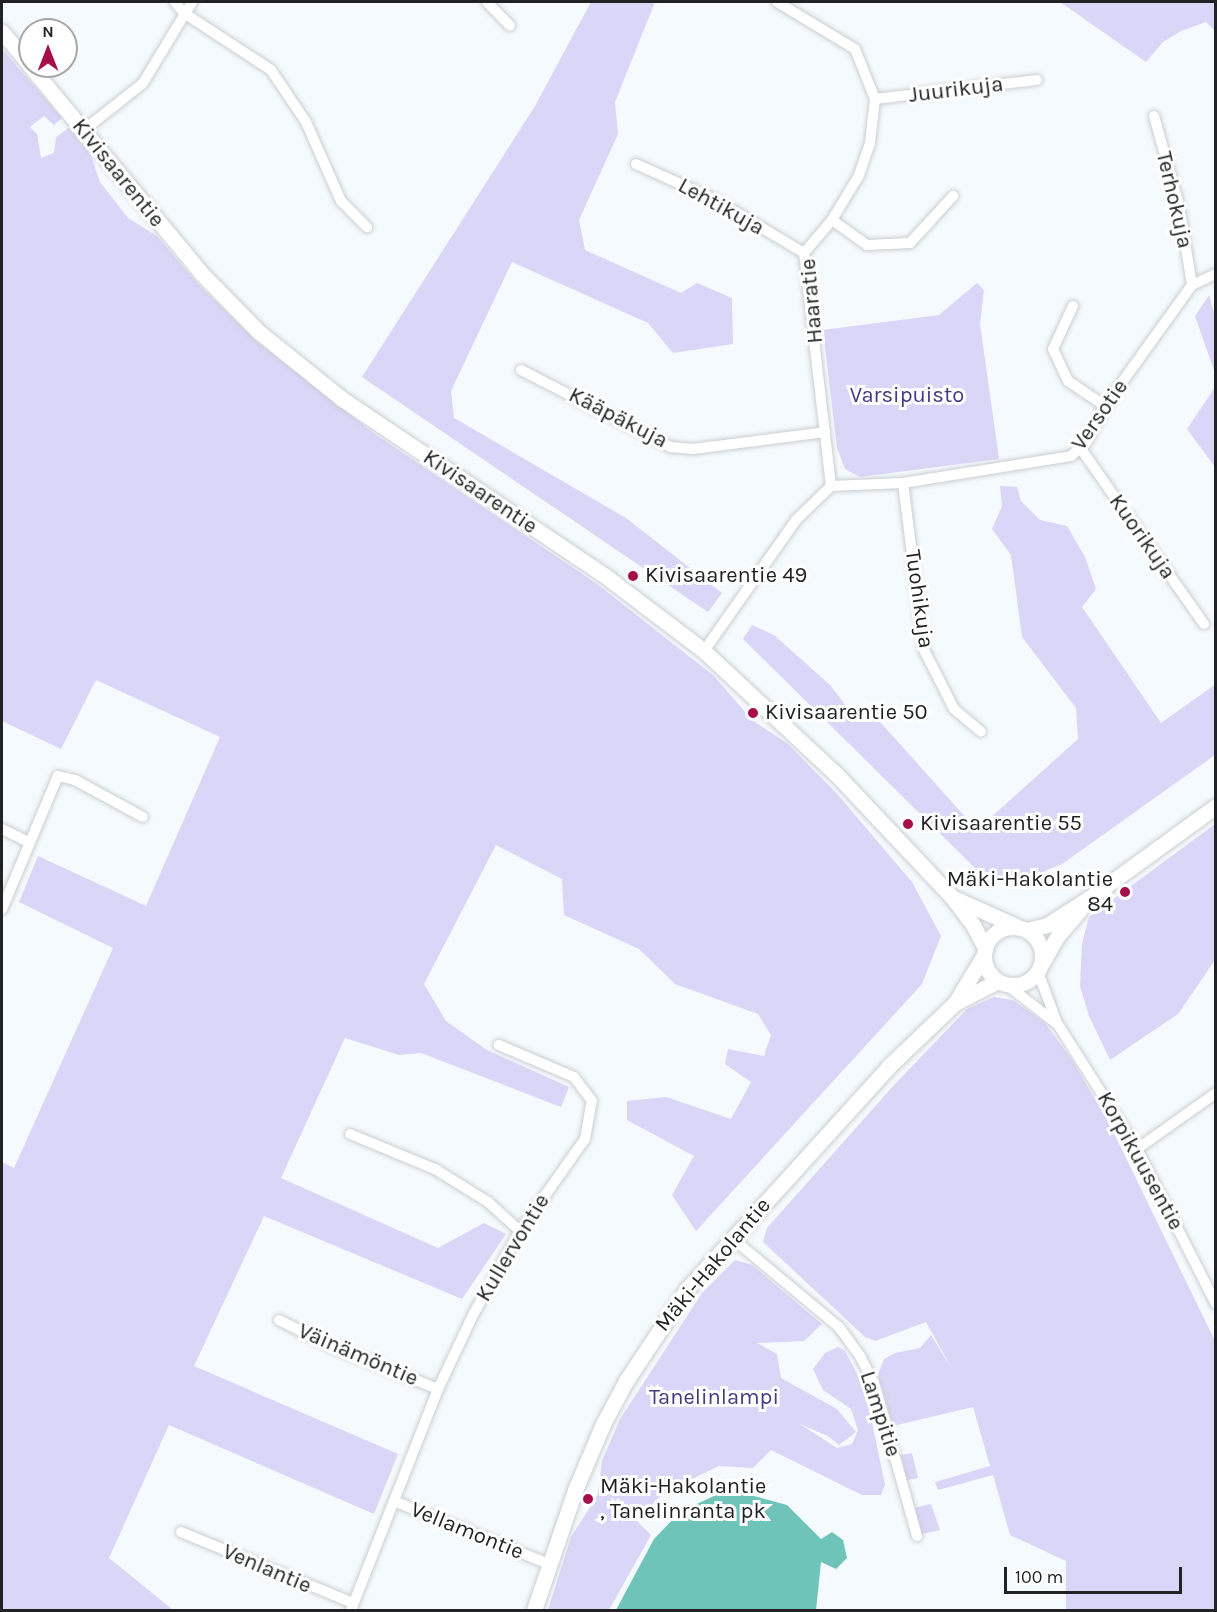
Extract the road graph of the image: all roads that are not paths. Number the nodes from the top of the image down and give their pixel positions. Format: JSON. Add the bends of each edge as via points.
{"nodes":[{"id":1,"x":175,"y":2,"type":"edge"},
{"id":2,"x":192,"y":2,"type":"edge"},
{"id":3,"x":487,"y":2,"type":"edge"},
{"id":4,"x":777,"y":2,"type":"edge"},
{"id":5,"x":184,"y":13,"type":"junction"},
{"id":6,"x":510,"y":26,"type":"dead end"},
{"id":7,"x":2,"y":32,"type":"edge"},
{"id":8,"x":18,"y":51,"type":"edge"},
{"id":9,"x":40,"y":78,"type":"edge"},
{"id":10,"x":1037,"y":80,"type":"dead end"},
{"id":11,"x":875,"y":99,"type":"junction"},
{"id":12,"x":1154,"y":116,"type":"dead end"},
{"id":13,"x":84,"y":130,"type":"junction"},
{"id":14,"x":636,"y":164,"type":"dead end"},
{"id":15,"x":953,"y":196,"type":"dead end"},
{"id":16,"x":832,"y":220,"type":"junction"},
{"id":17,"x":368,"y":227,"type":"dead end"},
{"id":18,"x":804,"y":253,"type":"junction"},
{"id":19,"x":1215,"y":274,"type":"edge"},
{"id":20,"x":1192,"y":285,"type":"junction"},
{"id":21,"x":1073,"y":306,"type":"dead end"},
{"id":22,"x":521,"y":370,"type":"dead end"},
{"id":23,"x":1105,"y":406,"type":"junction"},
{"id":24,"x":825,"y":432,"type":"junction"},
{"id":25,"x":1081,"y":449,"type":"junction"},
{"id":26,"x":903,"y":483,"type":"junction"},
{"id":27,"x":831,"y":486,"type":"junction"},
{"id":28,"x":1204,"y":624,"type":"dead end"},
{"id":29,"x":704,"y":651,"type":"junction"},
{"id":30,"x":981,"y":732,"type":"dead end"},
{"id":31,"x":1215,"y":806,"type":"edge"},
{"id":32,"x":143,"y":817,"type":"dead end"},
{"id":33,"x":2,"y":829,"type":"edge"},
{"id":34,"x":29,"y":842,"type":"junction"},
{"id":35,"x":1092,"y":896,"type":"junction"},
{"id":36,"x":952,"y":897,"type":"junction"},
{"id":37,"x":2,"y":909,"type":"edge"},
{"id":38,"x":1023,"y":928,"type":"junction"},
{"id":39,"x":984,"y":951,"type":"junction"},
{"id":40,"x":1040,"y":968,"type":"junction"},
{"id":41,"x":1002,"y":983,"type":"junction"},
{"id":42,"x":956,"y":1003,"type":"junction"},
{"id":43,"x":1057,"y":1023,"type":"junction"},
{"id":44,"x":500,"y":1045,"type":"dead end"},
{"id":45,"x":1215,"y":1093,"type":"edge"},
{"id":46,"x":350,"y":1134,"type":"dead end"},
{"id":47,"x":1137,"y":1149,"type":"junction"},
{"id":48,"x":520,"y":1231,"type":"junction"},
{"id":49,"x":732,"y":1238,"type":"junction"},
{"id":50,"x":1215,"y":1304,"type":"edge"},
{"id":51,"x":279,"y":1320,"type":"dead end"},
{"id":52,"x":438,"y":1389,"type":"junction"},
{"id":53,"x":394,"y":1501,"type":"junction"},
{"id":54,"x":182,"y":1532,"type":"dead end"},
{"id":55,"x":917,"y":1536,"type":"dead end"},
{"id":56,"x":549,"y":1564,"type":"junction"},
{"id":57,"x":352,"y":1607,"type":"edge"},
{"id":58,"x":534,"y":1611,"type":"edge"}],
"edges":[{"from":1,"to":5,"type":"street"},
{"from":2,"to":5,"type":"street"},
{"from":3,"to":6,"type":"street"},
{"from":4,"to":11,"type":"street","name":"Haaratie","via":[[855,49]]},
{"from":5,"to":13,"type":"street","via":[[143,83]]},
{"from":5,"to":17,"type":"street","via":[[271,70],[306,122],[341,201]]},
{"from":7,"to":8,"type":"street","name":"Kivisaarentie"},
{"from":9,"to":13,"type":"street","name":"Kivisaarentie"},
{"from":10,"to":11,"type":"street","name":"Juurikuja"},
{"from":11,"to":16,"type":"street","name":"Haaratie","via":[[870,143],[858,177]]},
{"from":12,"to":20,"type":"street","name":"Terhokuja","via":[[1179,205]]},
{"from":13,"to":29,"type":"street","name":"Kivisaarentie","via":[[201,273],[293,361],[342,399],[608,578]]},
{"from":14,"to":18,"type":"street","name":"Lehtikuja","via":[[714,199]]},
{"from":15,"to":16,"type":"street","via":[[910,243],[867,245]]},
{"from":16,"to":18,"type":"street","name":"Haaratie"},
{"from":18,"to":24,"type":"street","name":"Haaratie"},
{"from":19,"to":20,"type":"street","name":"Versotie"},
{"from":20,"to":23,"type":"street","name":"Versotie"},
{"from":21,"to":23,"type":"street","via":[[1053,349],[1068,381]]},
{"from":22,"to":24,"type":"street","name":"Kääpäkuja","via":[[671,447],[693,449]]},
{"from":23,"to":25,"type":"street","name":"Versotie"},
{"from":24,"to":27,"type":"street","name":"Haaratie"},
{"from":25,"to":26,"type":"street","name":"Versotie","via":[[1071,456],[1036,465]]},
{"from":25,"to":28,"type":"street","name":"Kuorikuja"},
{"from":26,"to":27,"type":"street","name":"Versotie"},
{"from":26,"to":30,"type":"street","name":"Tuohikuja","via":[[924,651],[954,709]]},
{"from":27,"to":29,"type":"street","via":[[796,520]]},
{"from":29,"to":36,"type":"street","name":"Kivisaarentie","via":[[805,742]]},
{"from":31,"to":35,"type":"street"},
{"from":32,"to":34,"type":"street","via":[[75,780],[58,776]]},
{"from":33,"to":34,"type":"street"},
{"from":34,"to":37,"type":"street"},
{"from":35,"to":38,"type":"street","via":[[1047,925]]},
{"from":35,"to":40,"type":"street","via":[[1059,934]]},
{"from":36,"to":38,"type":"street","name":"Kivisaarentie"},
{"from":36,"to":39,"type":"street","name":"Kivisaarentie","via":[[973,924]]},
{"from":38,"to":39,"type":"street","via":[[1001,929]]},
{"from":38,"to":40,"type":"street","via":[[1040,944]]},
{"from":39,"to":41,"type":"street","via":[[987,970]]},
{"from":39,"to":42,"type":"street","name":"Mäki-Hakolantie"},
{"from":40,"to":41,"type":"street","via":[[1025,984]]},
{"from":40,"to":43,"type":"street","name":"Korpikuusentie"},
{"from":41,"to":42,"type":"street","name":"Mäki-Hakolantie"},
{"from":41,"to":43,"type":"street","name":"Korpikuusentie"},
{"from":42,"to":49,"type":"street","name":"Mäki-Hakolantie","via":[[888,1067]]},
{"from":43,"to":47,"type":"street","name":"Korpikuusentie"},
{"from":44,"to":48,"type":"street","name":"Kullervontie","via":[[574,1077],[592,1101],[585,1138]]},
{"from":45,"to":47,"type":"street"},
{"from":46,"to":48,"type":"street","via":[[435,1169],[488,1202]]},
{"from":47,"to":50,"type":"street","name":"Korpikuusentie"},
{"from":48,"to":52,"type":"street","name":"Kullervontie"},
{"from":49,"to":55,"type":"street","name":"Lampitie","via":[[839,1327],[860,1356],[874,1383]]},
{"from":49,"to":56,"type":"street","name":"Mäki-Hakolantie","via":[[687,1289],[626,1381],[575,1490]]},
{"from":51,"to":52,"type":"street","name":"Väinämöntie","via":[[330,1346]]},
{"from":52,"to":53,"type":"street","name":"Kullervontie"},
{"from":53,"to":56,"type":"street","name":"Vellamontie"},
{"from":53,"to":57,"type":"street","name":"Vellamontie"},
{"from":54,"to":57,"type":"street","name":"Venlantie"},
{"from":56,"to":58,"type":"street","name":"Mäki-Hakolantie"}]}
